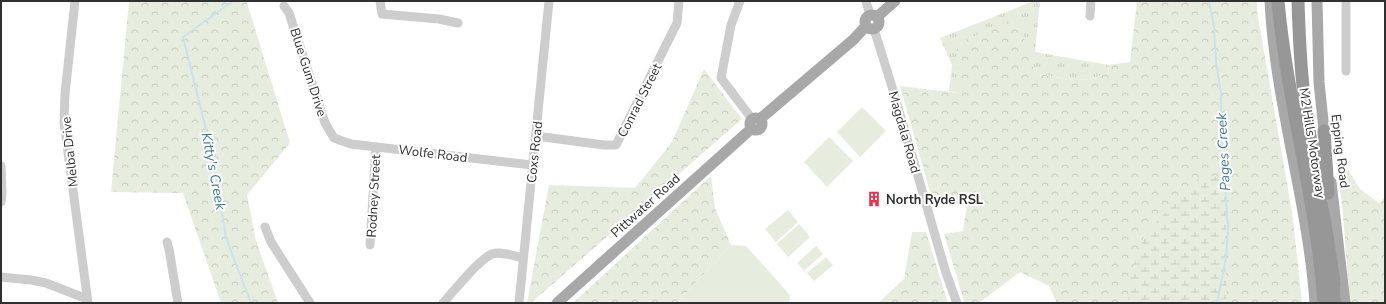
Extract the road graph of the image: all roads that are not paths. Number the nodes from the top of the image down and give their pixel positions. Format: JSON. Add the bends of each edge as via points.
{"nodes":[{"id":1,"x":75,"y":1,"type":"edge"},
{"id":2,"x":380,"y":1,"type":"edge"},
{"id":3,"x":549,"y":1,"type":"edge"},
{"id":4,"x":680,"y":1,"type":"edge"},
{"id":5,"x":740,"y":1,"type":"edge"},
{"id":6,"x":866,"y":1,"type":"edge"},
{"id":7,"x":895,"y":1,"type":"edge"},
{"id":8,"x":1092,"y":1,"type":"edge"},
{"id":9,"x":1270,"y":1,"type":"edge"},
{"id":10,"x":1278,"y":1,"type":"edge"},
{"id":11,"x":1289,"y":1,"type":"edge"},
{"id":12,"x":1298,"y":1,"type":"edge"},
{"id":13,"x":1317,"y":1,"type":"edge"},
{"id":14,"x":1346,"y":1,"type":"edge"},
{"id":15,"x":284,"y":6,"type":"dead end"},
{"id":16,"x":873,"y":16,"type":"junction"},
{"id":17,"x":1090,"y":16,"type":"dead end"},
{"id":18,"x":458,"y":23,"type":"dead end"},
{"id":19,"x":870,"y":28,"type":"junction"},
{"id":20,"x":1346,"y":71,"type":"dead end"},
{"id":21,"x":754,"y":122,"type":"junction"},
{"id":22,"x":1298,"y":127,"type":"junction"},
{"id":23,"x":1324,"y":131,"type":"junction"},
{"id":24,"x":536,"y":136,"type":"junction"},
{"id":25,"x":334,"y":138,"type":"joint"},
{"id":26,"x":376,"y":147,"type":"junction"},
{"id":27,"x":532,"y":165,"type":"junction"},
{"id":28,"x":1,"y":166,"type":"edge"},
{"id":29,"x":1,"y":202,"type":"edge"},
{"id":30,"x":265,"y":227,"type":"dead end"},
{"id":31,"x":167,"y":242,"type":"dead end"},
{"id":32,"x":370,"y":245,"type":"dead end"},
{"id":33,"x":523,"y":258,"type":"junction"},
{"id":34,"x":1,"y":277,"type":"edge"},
{"id":35,"x":1334,"y":284,"type":"junction"},
{"id":36,"x":88,"y":301,"type":"edge"},
{"id":37,"x":178,"y":303,"type":"edge"},
{"id":38,"x":310,"y":303,"type":"edge"},
{"id":39,"x":443,"y":303,"type":"edge"},
{"id":40,"x":518,"y":303,"type":"edge"},
{"id":41,"x":558,"y":303,"type":"edge"},
{"id":42,"x":957,"y":303,"type":"edge"},
{"id":43,"x":1315,"y":303,"type":"edge"},
{"id":44,"x":1324,"y":303,"type":"edge"},
{"id":45,"x":1334,"y":303,"type":"edge"},
{"id":46,"x":1345,"y":303,"type":"edge"}],
"edges":[{"from":1,"to":36,"type":"street","name":"Melba Drive","via":[[64,122]]},
{"from":2,"to":18,"type":"street","via":[[382,14]]},
{"from":3,"to":24,"type":"street","name":"Coxs Road"},
{"from":4,"to":24,"type":"street","name":"Conrad Street","via":[[677,24],[616,145]]},
{"from":5,"to":21,"type":"street","via":[[731,25],[721,78]]},
{"from":6,"to":16,"type":"street"},
{"from":7,"to":16,"type":"main road"},
{"from":8,"to":17,"type":"street"},
{"from":9,"to":43,"type":"main road","via":[[1276,59],[1308,244]]},
{"from":10,"to":22,"type":"highway","via":[[1285,60]]},
{"from":11,"to":22,"type":"highway","name":"M2 Hills Motorway"},
{"from":12,"to":35,"type":"highway","name":"M2 Hills Motorway","via":[[1304,94]]},
{"from":13,"to":23,"type":"main road","name":"Epping Road","via":[[1319,82]]},
{"from":14,"to":20,"type":"street"},
{"from":15,"to":25,"type":"street","name":"Blue Gum Drive","via":[[289,13],[325,123]]},
{"from":16,"to":19,"type":"main road","via":[[865,19]]},
{"from":19,"to":21,"type":"main road","name":"Pittwater Road"},
{"from":19,"to":42,"type":"street","name":"Magdala Road","via":[[893,90]]},
{"from":21,"to":41,"type":"main road","name":"Pittwater Road"},
{"from":22,"to":44,"type":"highway","via":[[1319,252]]},
{"from":23,"to":35,"type":"highway"},
{"from":23,"to":46,"type":"main road","name":"Epping Road"},
{"from":24,"to":27,"type":"street","name":"Coxs Road"},
{"from":25,"to":26,"type":"street","name":"Wolfe Road","via":[[351,144]]},
{"from":26,"to":27,"type":"street","name":"Wolfe Road"},
{"from":26,"to":32,"type":"street","name":"Rodney Street"},
{"from":27,"to":33,"type":"street","name":"Coxs Road"},
{"from":28,"to":29,"type":"street"},
{"from":30,"to":38,"type":"street","via":[[271,242]]},
{"from":31,"to":37,"type":"street"},
{"from":33,"to":39,"type":"street","via":[[493,254],[483,260]]},
{"from":33,"to":40,"type":"street","name":"Coxs Road"},
{"from":34,"to":36,"type":"street","via":[[46,283]]},
{"from":35,"to":45,"type":"highway"}]}
